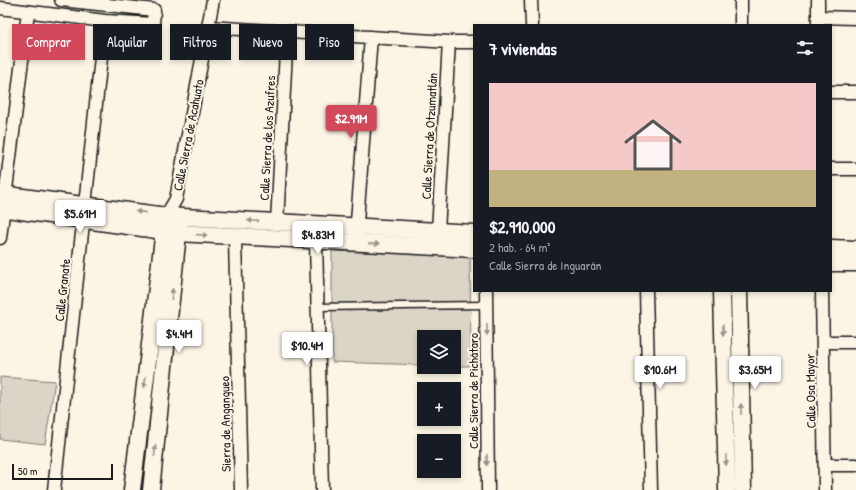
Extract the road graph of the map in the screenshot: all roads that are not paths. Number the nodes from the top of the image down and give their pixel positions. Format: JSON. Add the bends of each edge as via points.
{"nodes":[{"id":1,"x":62,"y":0,"type":"edge"},
{"id":2,"x":213,"y":0,"type":"edge"},
{"id":3,"x":531,"y":0,"type":"edge"},
{"id":4,"x":741,"y":0,"type":"edge"},
{"id":5,"x":818,"y":0,"type":"edge"},
{"id":6,"x":122,"y":3,"type":"edge"},
{"id":7,"x":0,"y":8,"type":"edge"},
{"id":8,"x":28,"y":12,"type":"junction"},
{"id":9,"x":856,"y":18,"type":"edge"},
{"id":10,"x":105,"y":21,"type":"junction"},
{"id":11,"x":818,"y":21,"type":"edge"},
{"id":12,"x":209,"y":24,"type":"edge"},
{"id":13,"x":532,"y":24,"type":"edge"},
{"id":14,"x":741,"y":24,"type":"edge"},
{"id":15,"x":297,"y":33,"type":"edge"},
{"id":16,"x":371,"y":37,"type":"junction"},
{"id":17,"x":449,"y":42,"type":"junction"},
{"id":18,"x":473,"y":42,"type":"edge"},
{"id":19,"x":202,"y":60,"type":"edge"},
{"id":20,"x":285,"y":60,"type":"edge"},
{"id":21,"x":832,"y":92,"type":"edge"},
{"id":22,"x":856,"y":92,"type":"edge"},
{"id":23,"x":832,"y":169,"type":"edge"},
{"id":24,"x":856,"y":169,"type":"edge"},
{"id":25,"x":2,"y":201,"type":"edge"},
{"id":26,"x":84,"y":213,"type":"junction"},
{"id":27,"x":173,"y":216,"type":"junction"},
{"id":28,"x":276,"y":222,"type":"junction"},
{"id":29,"x":357,"y":227,"type":"junction"},
{"id":30,"x":438,"y":231,"type":"junction"},
{"id":31,"x":171,"y":233,"type":"junction"},
{"id":32,"x":473,"y":233,"type":"edge"},
{"id":33,"x":0,"y":238,"type":"edge"},
{"id":34,"x":236,"y":238,"type":"junction"},
{"id":35,"x":316,"y":241,"type":"junction"},
{"id":36,"x":355,"y":243,"type":"junction"},
{"id":37,"x":832,"y":248,"type":"edge"},
{"id":38,"x":856,"y":248,"type":"edge"},
{"id":39,"x":473,"y":249,"type":"edge"},
{"id":40,"x":832,"y":263,"type":"edge"},
{"id":41,"x":856,"y":263,"type":"edge"},
{"id":42,"x":486,"y":292,"type":"edge"},
{"id":43,"x":646,"y":292,"type":"edge"},
{"id":44,"x":722,"y":292,"type":"edge"},
{"id":45,"x":739,"y":292,"type":"edge"},
{"id":46,"x":822,"y":292,"type":"edge"},
{"id":47,"x":486,"y":305,"type":"junction"},
{"id":48,"x":318,"y":307,"type":"junction"},
{"id":49,"x":824,"y":342,"type":"junction"},
{"id":50,"x":856,"y":342,"type":"edge"},
{"id":51,"x":825,"y":465,"type":"junction"},
{"id":52,"x":856,"y":465,"type":"edge"},
{"id":53,"x":54,"y":490,"type":"edge"},
{"id":54,"x":132,"y":490,"type":"edge"},
{"id":55,"x":151,"y":490,"type":"edge"},
{"id":56,"x":241,"y":490,"type":"edge"},
{"id":57,"x":322,"y":490,"type":"edge"},
{"id":58,"x":488,"y":490,"type":"edge"},
{"id":59,"x":651,"y":490,"type":"edge"},
{"id":60,"x":727,"y":490,"type":"edge"},
{"id":61,"x":743,"y":490,"type":"edge"},
{"id":62,"x":825,"y":490,"type":"edge"}],
"edges":[{"from":1,"to":6,"type":"street"},
{"from":2,"to":12,"type":"street","name":"Calle Sierra de Acahuato"},
{"from":3,"to":13,"type":"street"},
{"from":4,"to":14,"type":"street"},
{"from":5,"to":11,"type":"street"},
{"from":6,"to":10,"type":"street","via":[[154,10],[153,24]]},
{"from":7,"to":8,"type":"street"},
{"from":8,"to":10,"type":"street"},
{"from":8,"to":25,"type":"street"},
{"from":9,"to":11,"type":"street"},
{"from":10,"to":26,"type":"street","name":"Calle Granate"},
{"from":15,"to":16,"type":"street"},
{"from":16,"to":17,"type":"street"},
{"from":16,"to":29,"type":"street"},
{"from":17,"to":18,"type":"street"},
{"from":17,"to":30,"type":"street","name":"Calle Sierra de Otzumatlán"},
{"from":19,"to":27,"type":"street","name":"Calle Sierra de Acahuato"},
{"from":20,"to":28,"type":"street","name":"Calle Sierra de los Azufres"},
{"from":21,"to":22,"type":"street"},
{"from":23,"to":24,"type":"street"},
{"from":25,"to":26,"type":"street"},
{"from":25,"to":33,"type":"street"},
{"from":27,"to":26,"type":"street","one_way":true},
{"from":26,"to":31,"type":"street"},
{"from":26,"to":53,"type":"street","name":"Calle Granate"},
{"from":28,"to":27,"type":"street","one_way":true},
{"from":27,"to":31,"type":"street","name":"Calle Sierra de Acahuato"},
{"from":28,"to":29,"type":"street"},
{"from":29,"to":30,"type":"street"},
{"from":29,"to":36,"type":"street"},
{"from":30,"to":32,"type":"street"},
{"from":31,"to":34,"type":"street","one_way":true},
{"from":31,"to":54,"type":"street","name":"Calle Sierra de Acahuato","one_way":true},
{"from":55,"to":31,"type":"street","name":"Calle Sierra de Acahuato","one_way":true},
{"from":34,"to":35,"type":"street"},
{"from":34,"to":56,"type":"street","name":"Sierra de Angangueo"},
{"from":35,"to":36,"type":"street"},
{"from":35,"to":48,"type":"street"},
{"from":36,"to":39,"type":"street","one_way":true},
{"from":37,"to":38,"type":"street"},
{"from":40,"to":41,"type":"street"},
{"from":42,"to":47,"type":"street","name":"Calle Sierra de Pichátaro"},
{"from":43,"to":59,"type":"street"},
{"from":44,"to":60,"type":"street","one_way":true},
{"from":61,"to":45,"type":"street","one_way":true},
{"from":46,"to":49,"type":"street","name":"Calle Osa Mayor"},
{"from":47,"to":48,"type":"lane"},
{"from":47,"to":58,"type":"street","name":"Calle Sierra de Pichátaro","one_way":true},
{"from":48,"to":57,"type":"street"},
{"from":49,"to":50,"type":"street"},
{"from":49,"to":51,"type":"street","name":"Calle Osa Mayor"},
{"from":51,"to":52,"type":"street"},
{"from":51,"to":62,"type":"street","name":"Calle Osa Mayor"}]}
